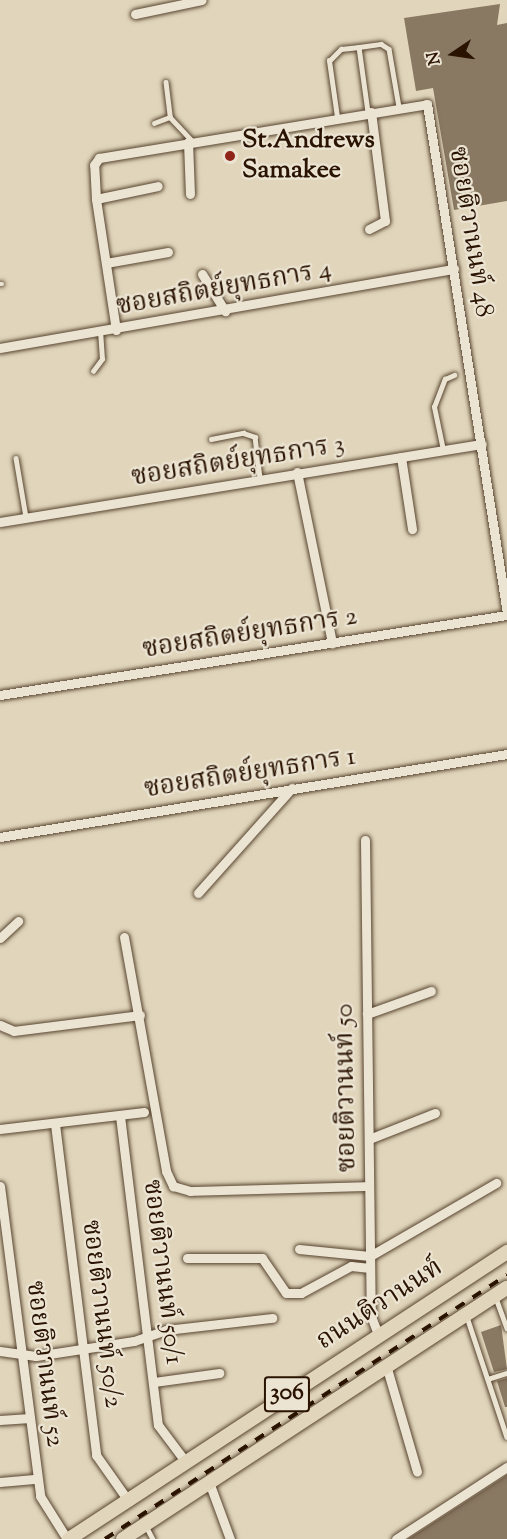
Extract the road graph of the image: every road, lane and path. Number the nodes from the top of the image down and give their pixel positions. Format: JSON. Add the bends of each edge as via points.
{"nodes":[{"id":1,"x":202,"y":0,"type":"edge"},
{"id":2,"x":135,"y":14,"type":"dead end"},
{"id":3,"x":359,"y":46,"type":"junction"},
{"id":4,"x":166,"y":82,"type":"dead end"},
{"id":5,"x":399,"y":107,"type":"junction"},
{"id":6,"x":369,"y":112,"type":"junction"},
{"id":7,"x":170,"y":117,"type":"junction"},
{"id":8,"x":337,"y":117,"type":"junction"},
{"id":9,"x":154,"y":123,"type":"dead end"},
{"id":10,"x":190,"y":142,"type":"junction"},
{"id":11,"x":158,"y":186,"type":"dead end"},
{"id":12,"x":190,"y":194,"type":"dead end"},
{"id":13,"x":96,"y":199,"type":"junction"},
{"id":14,"x":369,"y":229,"type":"dead end"},
{"id":15,"x":168,"y":252,"type":"dead end"},
{"id":16,"x":106,"y":263,"type":"junction"},
{"id":17,"x":454,"y":269,"type":"junction"},
{"id":18,"x":202,"y":274,"type":"dead end"},
{"id":19,"x":225,"y":311,"type":"junction"},
{"id":20,"x":116,"y":330,"type":"junction"},
{"id":21,"x":100,"y":332,"type":"junction"},
{"id":22,"x":0,"y":348,"type":"edge"},
{"id":23,"x":93,"y":371,"type":"dead end"},
{"id":24,"x":454,"y":375,"type":"dead end"},
{"id":25,"x":211,"y":440,"type":"dead end"},
{"id":26,"x":482,"y":444,"type":"junction"},
{"id":27,"x":443,"y":450,"type":"junction"},
{"id":28,"x":400,"y":457,"type":"junction"},
{"id":29,"x":16,"y":458,"type":"dead end"},
{"id":30,"x":297,"y":472,"type":"junction"},
{"id":31,"x":260,"y":478,"type":"junction"},
{"id":32,"x":26,"y":517,"type":"junction"},
{"id":33,"x":0,"y":522,"type":"edge"},
{"id":34,"x":412,"y":529,"type":"dead end"},
{"id":35,"x":507,"y":614,"type":"edge"},
{"id":36,"x":332,"y":643,"type":"junction"},
{"id":37,"x":0,"y":695,"type":"edge"},
{"id":38,"x":507,"y":754,"type":"edge"},
{"id":39,"x":292,"y":788,"type":"junction"},
{"id":40,"x":0,"y":837,"type":"edge"},
{"id":41,"x":365,"y":840,"type":"dead end"},
{"id":42,"x":198,"y":893,"type":"dead end"},
{"id":43,"x":18,"y":921,"type":"dead end"},
{"id":44,"x":124,"y":937,"type":"dead end"},
{"id":45,"x":0,"y":938,"type":"edge"},
{"id":46,"x":431,"y":991,"type":"dead end"},
{"id":47,"x":366,"y":1014,"type":"junction"},
{"id":48,"x":140,"y":1015,"type":"junction"},
{"id":49,"x":0,"y":1025,"type":"edge"},
{"id":50,"x":144,"y":1112,"type":"dead end"},
{"id":51,"x":435,"y":1113,"type":"dead end"},
{"id":52,"x":120,"y":1116,"type":"junction"},
{"id":53,"x":55,"y":1124,"type":"junction"},
{"id":54,"x":0,"y":1129,"type":"edge"},
{"id":55,"x":369,"y":1139,"type":"junction"},
{"id":56,"x":496,"y":1183,"type":"dead end"},
{"id":57,"x":0,"y":1186,"type":"edge"},
{"id":58,"x":369,"y":1186,"type":"junction"},
{"id":59,"x":299,"y":1249,"type":"dead end"},
{"id":60,"x":507,"y":1252,"type":"edge"},
{"id":61,"x":370,"y":1256,"type":"junction"},
{"id":62,"x":187,"y":1258,"type":"dead end"},
{"id":63,"x":370,"y":1268,"type":"junction"},
{"id":64,"x":501,"y":1291,"type":"edge"},
{"id":65,"x":466,"y":1314,"type":"junction"},
{"id":66,"x":272,"y":1318,"type":"dead end"},
{"id":67,"x":507,"y":1328,"type":"edge"},
{"id":68,"x":150,"y":1334,"type":"junction"},
{"id":69,"x":378,"y":1334,"type":"junction"},
{"id":70,"x":86,"y":1348,"type":"junction"},
{"id":71,"x":0,"y":1351,"type":"edge"},
{"id":72,"x":23,"y":1353,"type":"junction"},
{"id":73,"x":386,"y":1365,"type":"junction"},
{"id":74,"x":219,"y":1373,"type":"dead end"},
{"id":75,"x":507,"y":1373,"type":"edge"},
{"id":76,"x":488,"y":1379,"type":"junction"},
{"id":77,"x":154,"y":1382,"type":"junction"},
{"id":78,"x":30,"y":1418,"type":"junction"},
{"id":79,"x":0,"y":1420,"type":"edge"},
{"id":80,"x":507,"y":1437,"type":"edge"},
{"id":81,"x":185,"y":1461,"type":"junction"},
{"id":82,"x":507,"y":1467,"type":"edge"},
{"id":83,"x":417,"y":1473,"type":"dead end"},
{"id":84,"x":37,"y":1479,"type":"junction"},
{"id":85,"x":0,"y":1482,"type":"edge"},
{"id":86,"x":209,"y":1482,"type":"junction"},
{"id":87,"x":127,"y":1499,"type":"junction"},
{"id":88,"x":145,"y":1524,"type":"junction"},
{"id":89,"x":68,"y":1539,"type":"edge"},
{"id":90,"x":123,"y":1539,"type":"edge"},
{"id":91,"x":153,"y":1539,"type":"edge"},
{"id":92,"x":230,"y":1539,"type":"edge"},
{"id":93,"x":396,"y":1539,"type":"edge"}],
"edges":[{"from":1,"to":2,"type":"street"},
{"from":3,"to":5,"type":"lane","via":[[381,44],[389,49]]},
{"from":3,"to":6,"type":"lane"},
{"from":3,"to":8,"type":"lane","via":[[341,50],[329,61]]},
{"from":4,"to":7,"type":"lane"},
{"from":5,"to":6,"type":"street"},
{"from":5,"to":17,"type":"street","name":"ซอยติวานนท์ 48","via":[[429,106]]},
{"from":6,"to":8,"type":"street"},
{"from":6,"to":14,"type":"street","via":[[386,221]]},
{"from":7,"to":9,"type":"lane"},
{"from":7,"to":10,"type":"lane"},
{"from":8,"to":10,"type":"street"},
{"from":10,"to":12,"type":"street"},
{"from":10,"to":13,"type":"street","via":[[106,154],[94,165]]},
{"from":11,"to":13,"type":"street"},
{"from":13,"to":16,"type":"street"},
{"from":15,"to":16,"type":"street"},
{"from":16,"to":20,"type":"street"},
{"from":17,"to":19,"type":"street","name":"ซอยสถิตย์ยุทธการ 4"},
{"from":17,"to":26,"type":"street","name":"ซอยติวานนท์ 48"},
{"from":18,"to":19,"type":"street"},
{"from":19,"to":20,"type":"street","name":"ซอยสถิตย์ยุทธการ 4"},
{"from":20,"to":21,"type":"street","name":"ซอยสถิตย์ยุทธการ 4"},
{"from":21,"to":22,"type":"street","name":"ซอยสถิตย์ยุทธการ 4"},
{"from":21,"to":23,"type":"lane","via":[[102,359]]},
{"from":24,"to":27,"type":"lane","via":[[445,379],[434,406]]},
{"from":25,"to":31,"type":"lane","via":[[243,433],[255,437]]},
{"from":26,"to":27,"type":"street","name":"ซอยสถิตย์ยุทธการ 3"},
{"from":26,"to":35,"type":"street","name":"ซอยติวานนท์ 48"},
{"from":27,"to":28,"type":"street","name":"ซอยสถิตย์ยุทธการ 3"},
{"from":28,"to":30,"type":"street","name":"ซอยสถิตย์ยุทธการ 3"},
{"from":28,"to":34,"type":"street"},
{"from":29,"to":32,"type":"lane"},
{"from":30,"to":31,"type":"street","name":"ซอยสถิตย์ยุทธการ 3"},
{"from":30,"to":36,"type":"street"},
{"from":31,"to":32,"type":"street","name":"ซอยสถิตย์ยุทธการ 3"},
{"from":32,"to":33,"type":"street","name":"ซอยสถิตย์ยุทธการ 3"},
{"from":35,"to":36,"type":"street","name":"ซอยสถิตย์ยุทธการ 2"},
{"from":36,"to":37,"type":"street","name":"ซอยสถิตย์ยุทธการ 2"},
{"from":38,"to":39,"type":"street","name":"ซอยสถิตย์ยุทธการ 1"},
{"from":39,"to":40,"type":"street","name":"ซอยสถิตย์ยุทธการ 1"},
{"from":39,"to":42,"type":"street"},
{"from":41,"to":47,"type":"street","name":"ซอยติวานนท์ 50"},
{"from":43,"to":45,"type":"street"},
{"from":44,"to":48,"type":"street"},
{"from":46,"to":47,"type":"street"},
{"from":47,"to":55,"type":"street","name":"ซอยติวานนท์ 50"},
{"from":48,"to":49,"type":"street","via":[[14,1031]]},
{"from":48,"to":58,"type":"street","via":[[166,1171],[173,1186],[190,1191]]},
{"from":50,"to":52,"type":"street"},
{"from":51,"to":55,"type":"street"},
{"from":52,"to":53,"type":"street"},
{"from":52,"to":68,"type":"street","name":"ซอยติวานนท์ 50/1"},
{"from":53,"to":54,"type":"street"},
{"from":53,"to":70,"type":"street","name":"ซอยติวานนท์ 50/2"},
{"from":55,"to":58,"type":"street","name":"ซอยติวานนท์ 50"},
{"from":56,"to":61,"type":"street"},
{"from":57,"to":72,"type":"street","name":"ซอยติวานนท์ 52"},
{"from":58,"to":61,"type":"street","name":"ซอยติวานนท์ 50"},
{"from":59,"to":61,"type":"street"},
{"from":60,"to":69,"type":"main road","name":"ถนนติวานนท์","number":"306"},
{"from":61,"to":63,"type":"street","name":"ซอยติวานนท์ 50"},
{"from":62,"to":63,"type":"street","via":[[262,1258],[286,1293],[301,1293],[351,1266]]},
{"from":63,"to":69,"type":"street","name":"ซอยติวานนท์ 50","via":[[371,1316]]},
{"from":64,"to":65,"type":"main road","name":"ถนนติวานนท์","number":"306"},
{"from":64,"to":67,"type":"lane"},
{"from":65,"to":73,"type":"main road","name":"ถนนติวานนท์","number":"306"},
{"from":65,"to":76,"type":"lane"},
{"from":66,"to":68,"type":"street"},
{"from":68,"to":70,"type":"street"},
{"from":68,"to":77,"type":"street","name":"ซอยติวานนท์ 50/1"},
{"from":69,"to":81,"type":"main road","name":"ถนนติวานนท์","number":"306"},
{"from":70,"to":72,"type":"street"},
{"from":70,"to":87,"type":"street","name":"ซอยติวานนท์ 50/2","via":[[96,1455]]},
{"from":71,"to":72,"type":"street"},
{"from":72,"to":78,"type":"street","name":"ซอยติวานนท์ 52"},
{"from":73,"to":83,"type":"street"},
{"from":73,"to":86,"type":"main road","name":"ถนนติวานนท์","number":"306"},
{"from":74,"to":77,"type":"street"},
{"from":75,"to":76,"type":"lane"},
{"from":76,"to":80,"type":"lane"},
{"from":77,"to":81,"type":"street","name":"ซอยติวานนท์ 50/1","via":[[158,1425]]},
{"from":78,"to":79,"type":"street"},
{"from":78,"to":84,"type":"street","name":"ซอยติวานนท์ 52"},
{"from":81,"to":87,"type":"main road","name":"ถนนติวานนท์","number":"306"},
{"from":82,"to":93,"type":"street"},
{"from":84,"to":85,"type":"street"},
{"from":84,"to":89,"type":"street","name":"ซอยติวานนท์ 52","via":[[46,1510]]},
{"from":86,"to":88,"type":"main road","name":"ถนนติวานนท์","number":"306"},
{"from":86,"to":92,"type":"street"},
{"from":87,"to":89,"type":"main road","name":"ถนนติวานนท์","number":"306"},
{"from":88,"to":90,"type":"main road","name":"ถนนติวานนท์","number":"306"},
{"from":88,"to":91,"type":"lane"}]}
